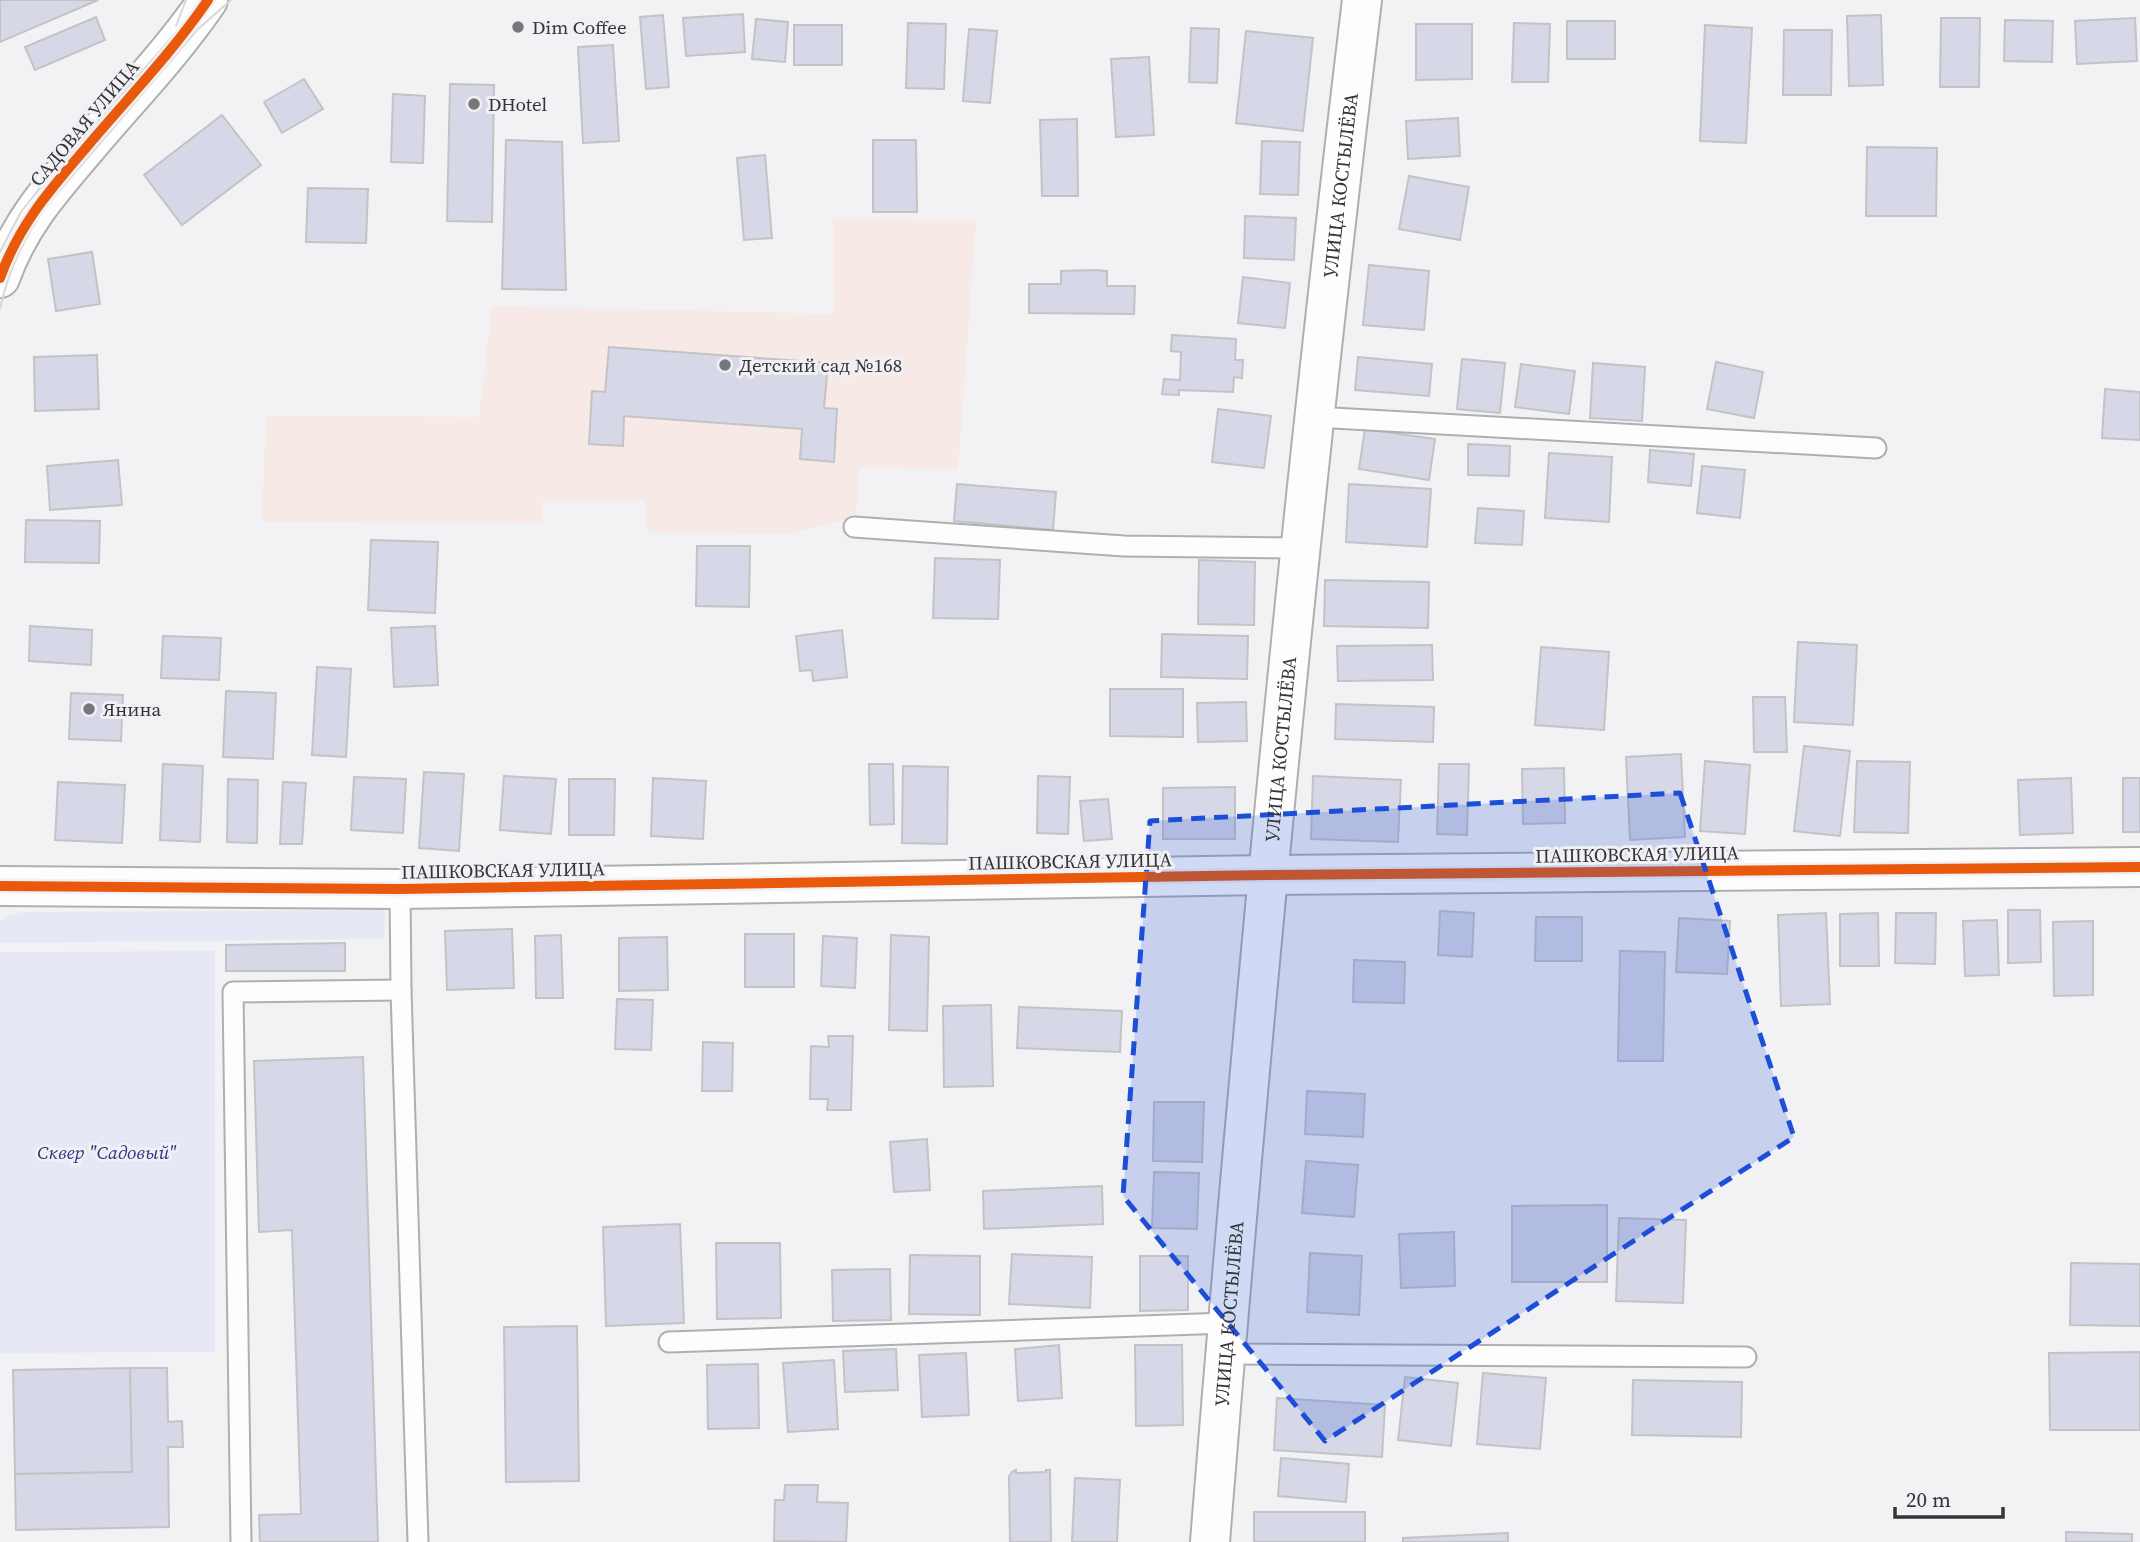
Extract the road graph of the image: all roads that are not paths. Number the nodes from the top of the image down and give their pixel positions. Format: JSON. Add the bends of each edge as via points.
{"nodes":[{"id":1,"x":208,"y":0,"type":"edge"},
{"id":2,"x":1362,"y":0,"type":"edge"},
{"id":3,"x":0,"y":278,"type":"edge"},
{"id":4,"x":1315,"y":417,"type":"junction"},
{"id":5,"x":1876,"y":448,"type":"dead end"},
{"id":6,"x":854,"y":527,"type":"dead end"},
{"id":7,"x":1302,"y":548,"type":"junction"},
{"id":8,"x":2140,"y":867,"type":"edge"},
{"id":9,"x":1268,"y":875,"type":"junction"},
{"id":10,"x":0,"y":886,"type":"edge"},
{"id":11,"x":400,"y":889,"type":"junction"},
{"id":12,"x":401,"y":990,"type":"junction"},
{"id":13,"x":1226,"y":1338,"type":"junction"},
{"id":14,"x":669,"y":1342,"type":"dead end"},
{"id":15,"x":1746,"y":1357,"type":"dead end"},
{"id":16,"x":241,"y":1542,"type":"edge"},
{"id":17,"x":418,"y":1542,"type":"edge"},
{"id":18,"x":1210,"y":1542,"type":"edge"}],
"edges":[{"from":1,"to":3,"type":"street","name":"САДОВАЯ УЛИЦА","via":[[42,199],[13,246]]},
{"from":2,"to":4,"type":"street","name":"УЛИЦА КОСТЫЛЁВА"},
{"from":4,"to":5,"type":"lane"},
{"from":4,"to":7,"type":"street","name":"УЛИЦА КОСТЫЛЁВА"},
{"from":6,"to":7,"type":"lane","via":[[1124,546]]},
{"from":7,"to":9,"type":"street","name":"УЛИЦА КОСТЫЛЁВА"},
{"from":8,"to":9,"type":"street","name":"ПАШКОВСКАЯ УЛИЦА"},
{"from":9,"to":11,"type":"street","name":"ПАШКОВСКАЯ УЛИЦА"},
{"from":9,"to":13,"type":"street","name":"УЛИЦА КОСТЫЛЁВА"},
{"from":10,"to":11,"type":"street","name":"ПАШКОВСКАЯ УЛИЦА"},
{"from":11,"to":12,"type":"lane"},
{"from":12,"to":16,"type":"lane","via":[[233,992]]},
{"from":12,"to":17,"type":"lane"},
{"from":13,"to":14,"type":"lane"},
{"from":13,"to":15,"type":"lane"},
{"from":13,"to":18,"type":"street","name":"УЛИЦА КОСТЫЛЁВА"}]}
